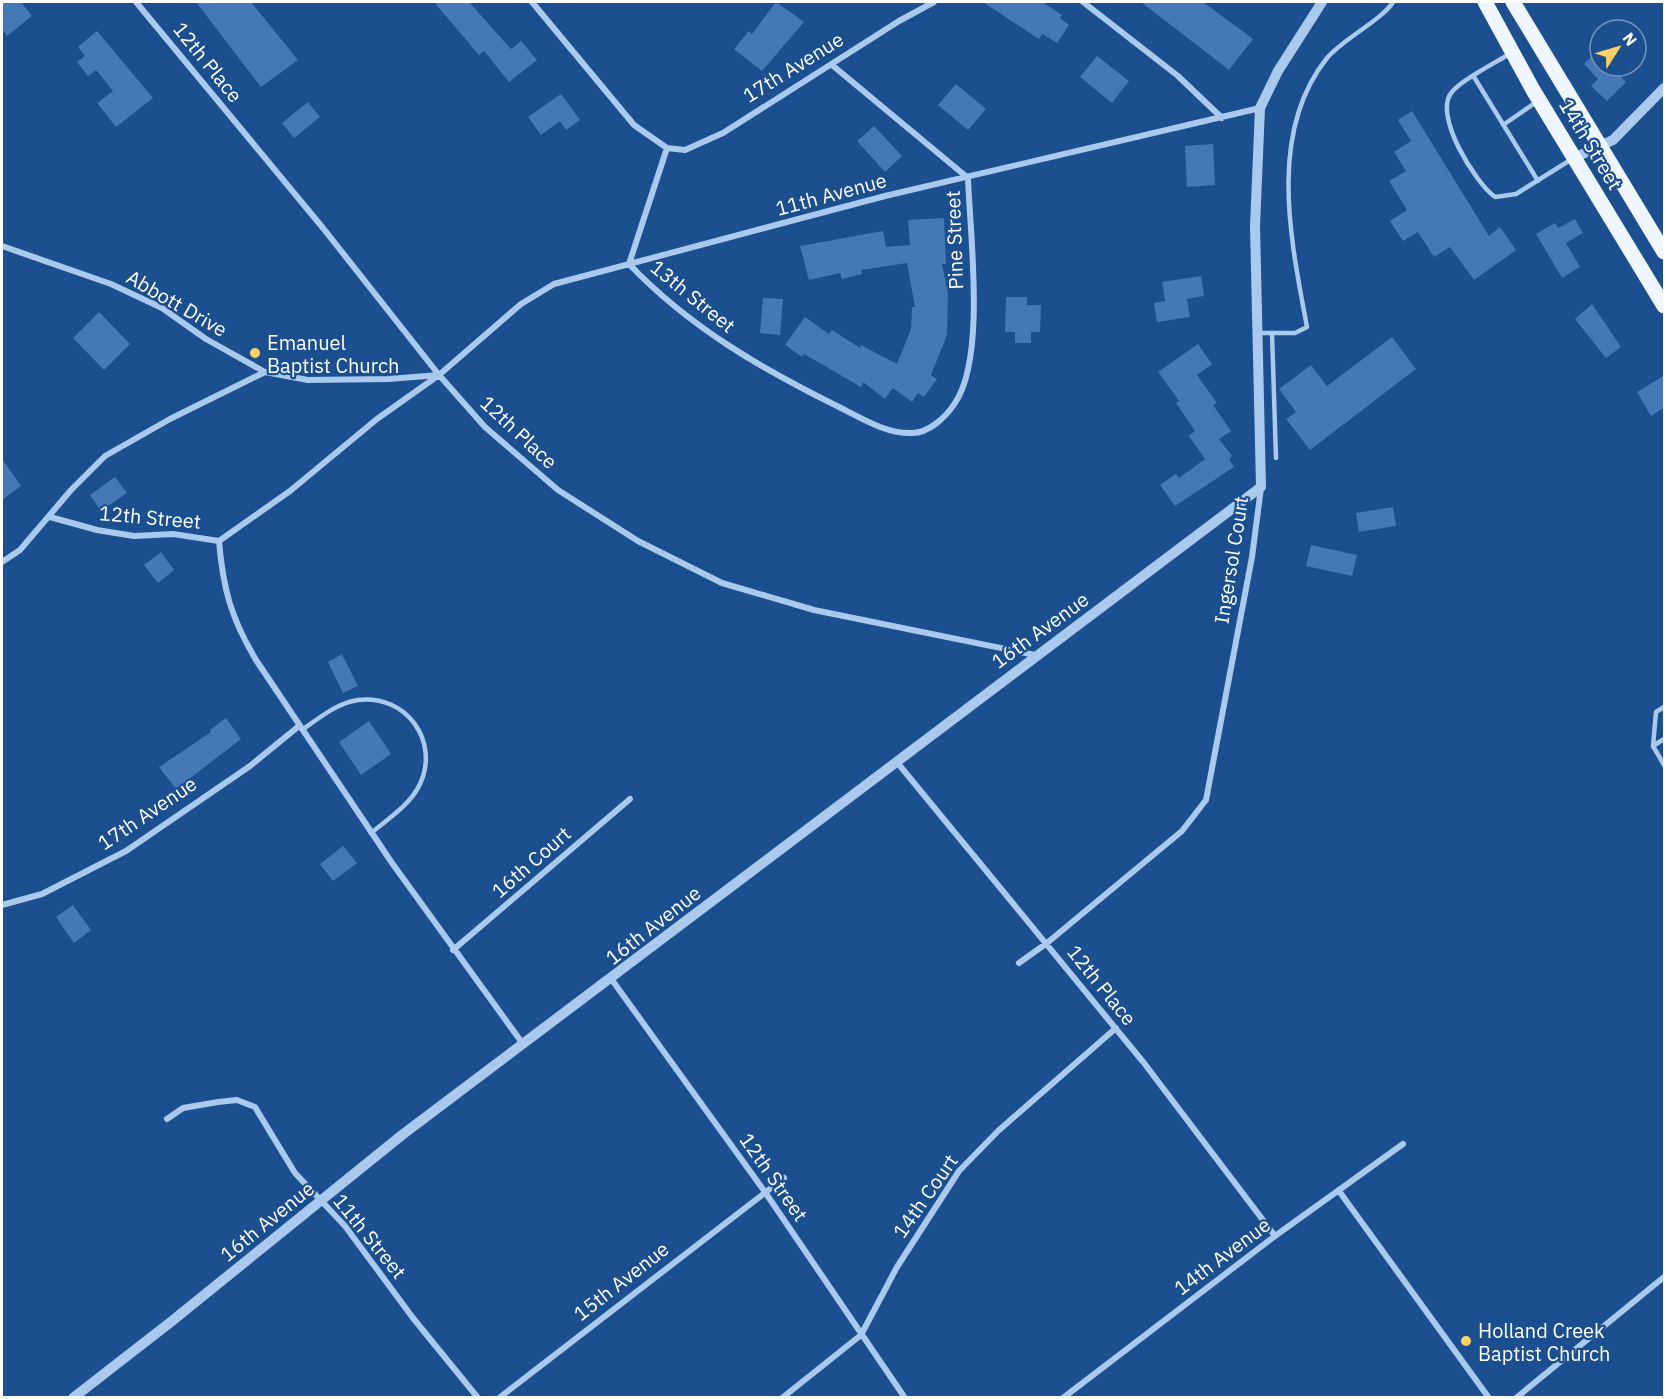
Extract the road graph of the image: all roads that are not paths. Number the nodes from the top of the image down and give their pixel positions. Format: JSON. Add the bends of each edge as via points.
{"nodes":[{"id":1,"x":136,"y":2,"type":"edge"},
{"id":2,"x":532,"y":2,"type":"edge"},
{"id":3,"x":934,"y":2,"type":"edge"},
{"id":4,"x":1083,"y":2,"type":"edge"},
{"id":5,"x":1322,"y":2,"type":"edge"},
{"id":6,"x":1393,"y":2,"type":"edge"},
{"id":7,"x":1485,"y":2,"type":"edge"},
{"id":8,"x":1513,"y":2,"type":"edge"},
{"id":9,"x":1513,"y":52,"type":"junction"},
{"id":10,"x":832,"y":64,"type":"junction"},
{"id":11,"x":1474,"y":77,"type":"junction"},
{"id":12,"x":1665,"y":88,"type":"edge"},
{"id":13,"x":1539,"y":100,"type":"junction"},
{"id":14,"x":1260,"y":108,"type":"junction"},
{"id":15,"x":1222,"y":118,"type":"junction"},
{"id":16,"x":1503,"y":125,"type":"junction"},
{"id":17,"x":1602,"y":145,"type":"junction"},
{"id":18,"x":667,"y":148,"type":"junction"},
{"id":19,"x":1576,"y":157,"type":"junction"},
{"id":20,"x":968,"y":178,"type":"junction"},
{"id":21,"x":1538,"y":181,"type":"junction"},
{"id":22,"x":2,"y":246,"type":"edge"},
{"id":23,"x":1665,"y":252,"type":"edge"},
{"id":24,"x":629,"y":264,"type":"junction"},
{"id":25,"x":1665,"y":306,"type":"edge"},
{"id":26,"x":1258,"y":333,"type":"junction"},
{"id":27,"x":1272,"y":333,"type":"junction"},
{"id":28,"x":266,"y":372,"type":"junction"},
{"id":29,"x":440,"y":375,"type":"junction"},
{"id":30,"x":930,"y":428,"type":"joint"},
{"id":31,"x":1276,"y":458,"type":"dead end"},
{"id":32,"x":1261,"y":487,"type":"junction"},
{"id":33,"x":50,"y":517,"type":"junction"},
{"id":34,"x":219,"y":541,"type":"junction"},
{"id":35,"x":2,"y":562,"type":"edge"},
{"id":36,"x":1035,"y":655,"type":"junction"},
{"id":37,"x":1665,"y":707,"type":"edge"},
{"id":38,"x":301,"y":728,"type":"junction"},
{"id":39,"x":1665,"y":740,"type":"edge"},
{"id":40,"x":1653,"y":746,"type":"junction"},
{"id":41,"x":896,"y":761,"type":"junction"},
{"id":42,"x":1665,"y":765,"type":"edge"},
{"id":43,"x":630,"y":799,"type":"dead end"},
{"id":44,"x":371,"y":833,"type":"junction"},
{"id":45,"x":2,"y":905,"type":"edge"},
{"id":46,"x":1047,"y":943,"type":"junction"},
{"id":47,"x":453,"y":950,"type":"junction"},
{"id":48,"x":1019,"y":963,"type":"dead end"},
{"id":49,"x":612,"y":980,"type":"junction"},
{"id":50,"x":1116,"y":1028,"type":"junction"},
{"id":51,"x":523,"y":1044,"type":"junction"},
{"id":52,"x":167,"y":1119,"type":"dead end"},
{"id":53,"x":1402,"y":1144,"type":"dead end"},
{"id":54,"x":784,"y":1178,"type":"dead end"},
{"id":55,"x":1339,"y":1191,"type":"junction"},
{"id":56,"x":765,"y":1192,"type":"junction"},
{"id":57,"x":321,"y":1201,"type":"junction"},
{"id":58,"x":1275,"y":1236,"type":"junction"},
{"id":59,"x":1665,"y":1278,"type":"edge"},
{"id":60,"x":861,"y":1335,"type":"junction"},
{"id":61,"x":73,"y":1398,"type":"edge"},
{"id":62,"x":478,"y":1398,"type":"edge"},
{"id":63,"x":499,"y":1398,"type":"edge"},
{"id":64,"x":782,"y":1398,"type":"edge"},
{"id":65,"x":905,"y":1398,"type":"edge"},
{"id":66,"x":1063,"y":1398,"type":"edge"},
{"id":67,"x":1489,"y":1398,"type":"edge"},
{"id":68,"x":1515,"y":1398,"type":"edge"}],
"edges":[{"from":1,"to":29,"type":"street","name":"12th Place"},
{"from":2,"to":18,"type":"street","via":[[634,125]]},
{"from":3,"to":10,"type":"street","name":"17th Avenue"},
{"from":4,"to":15,"type":"street","via":[[1178,76]]},
{"from":5,"to":14,"type":"street","via":[[1278,71]]},
{"from":6,"to":27,"type":"lane","via":[[1328,58],[1297,118],[1288,168],[1294,255],[1307,327],[1295,333]]},
{"from":7,"to":9,"type":"main road","name":"14th Street"},
{"from":8,"to":17,"type":"main road","name":"14th Street"},
{"from":9,"to":11,"type":"lane"},
{"from":9,"to":13,"type":"main road","name":"14th Street"},
{"from":10,"to":18,"type":"street","name":"17th Avenue","via":[[705,143],[685,150]]},
{"from":10,"to":20,"type":"street","name":"Pine Street"},
{"from":11,"to":16,"type":"lane"},
{"from":11,"to":21,"type":"lane","via":[[1451,92],[1445,107],[1449,129],[1485,190],[1495,197],[1516,194]]},
{"from":12,"to":17,"type":"street","via":[[1613,140]]},
{"from":13,"to":16,"type":"lane"},
{"from":13,"to":19,"type":"main road","name":"14th Street"},
{"from":14,"to":15,"type":"street","name":"11th Avenue"},
{"from":14,"to":26,"type":"street","name":"Ingersol Court","via":[[1255,226]]},
{"from":15,"to":20,"type":"street","name":"11th Avenue"},
{"from":16,"to":21,"type":"lane"},
{"from":17,"to":19,"type":"street"},
{"from":17,"to":23,"type":"main road","name":"14th Street"},
{"from":18,"to":24,"type":"street","name":"13th Street"},
{"from":19,"to":21,"type":"lane"},
{"from":19,"to":25,"type":"main road","name":"14th Street"},
{"from":20,"to":24,"type":"street","name":"11th Avenue"},
{"from":20,"to":30,"type":"street","name":"Pine Street","via":[[973,312],[969,368],[956,402]]},
{"from":22,"to":28,"type":"street","name":"Abbott Drive","via":[[111,284],[162,308],[206,339]]},
{"from":24,"to":29,"type":"street","name":"11th Avenue","via":[[554,284],[521,304]]},
{"from":24,"to":30,"type":"street","name":"13th Street","via":[[654,290],[711,336],[792,384],[879,426],[913,434]]},
{"from":26,"to":27,"type":"lane"},
{"from":26,"to":32,"type":"street","name":"Ingersol Court"},
{"from":27,"to":31,"type":"lane"},
{"from":28,"to":29,"type":"street","name":"Abbott Drive","via":[[308,380]]},
{"from":28,"to":33,"type":"street","via":[[105,456]]},
{"from":29,"to":34,"type":"street"},
{"from":29,"to":36,"type":"street","name":"12th Place","via":[[485,427],[558,490],[638,541],[722,583],[814,610]]},
{"from":32,"to":36,"type":"street","name":"16th Avenue"},
{"from":32,"to":46,"type":"street","name":"Ingersol Court","via":[[1252,556],[1206,800],[1182,831]]},
{"from":33,"to":34,"type":"street","name":"12th Street","via":[[134,536],[173,534]]},
{"from":33,"to":35,"type":"street","via":[[20,550]]},
{"from":34,"to":38,"type":"street","name":"12th Street","via":[[225,590],[236,627]]},
{"from":36,"to":41,"type":"street","name":"16th Avenue"},
{"from":37,"to":40,"type":"lane","via":[[1656,712]]},
{"from":38,"to":44,"type":"street","name":"12th Street"},
{"from":38,"to":44,"type":"lane","via":[[334,708],[358,700],[385,702],[404,712],[423,736],[428,763],[419,786],[402,808]]},
{"from":38,"to":45,"type":"street","name":"17th Avenue","via":[[126,851],[42,894]]},
{"from":39,"to":40,"type":"lane"},
{"from":40,"to":42,"type":"lane"},
{"from":41,"to":46,"type":"street","name":"12th Place"},
{"from":41,"to":49,"type":"street","name":"16th Avenue"},
{"from":43,"to":47,"type":"street","name":"16th Court"},
{"from":44,"to":47,"type":"street","name":"12th Street"},
{"from":46,"to":48,"type":"street"},
{"from":46,"to":50,"type":"street","name":"12th Place"},
{"from":47,"to":51,"type":"street","name":"12th Street"},
{"from":49,"to":51,"type":"street","name":"16th Avenue"},
{"from":49,"to":56,"type":"street","name":"12th Street"},
{"from":50,"to":58,"type":"street","name":"12th Place"},
{"from":50,"to":60,"type":"street","name":"14th Court","via":[[998,1131],[959,1171],[897,1267]]},
{"from":51,"to":57,"type":"street","name":"16th Avenue"},
{"from":52,"to":57,"type":"street","name":"11th Street","via":[[183,1107],[218,1102],[237,1100],[255,1107],[295,1173]]},
{"from":53,"to":55,"type":"street","name":"14th Avenue"},
{"from":54,"to":56,"type":"street"},
{"from":55,"to":58,"type":"street","name":"14th Avenue"},
{"from":55,"to":67,"type":"street"},
{"from":56,"to":60,"type":"street","name":"12th Street"},
{"from":56,"to":63,"type":"street","name":"15th Avenue"},
{"from":57,"to":61,"type":"street","name":"16th Avenue"},
{"from":57,"to":62,"type":"street","name":"11th Street","via":[[345,1226]]},
{"from":58,"to":66,"type":"street","name":"14th Avenue"},
{"from":59,"to":68,"type":"street"},
{"from":60,"to":64,"type":"street","name":"14th Court"},
{"from":60,"to":65,"type":"street","name":"12th Street"}]}
